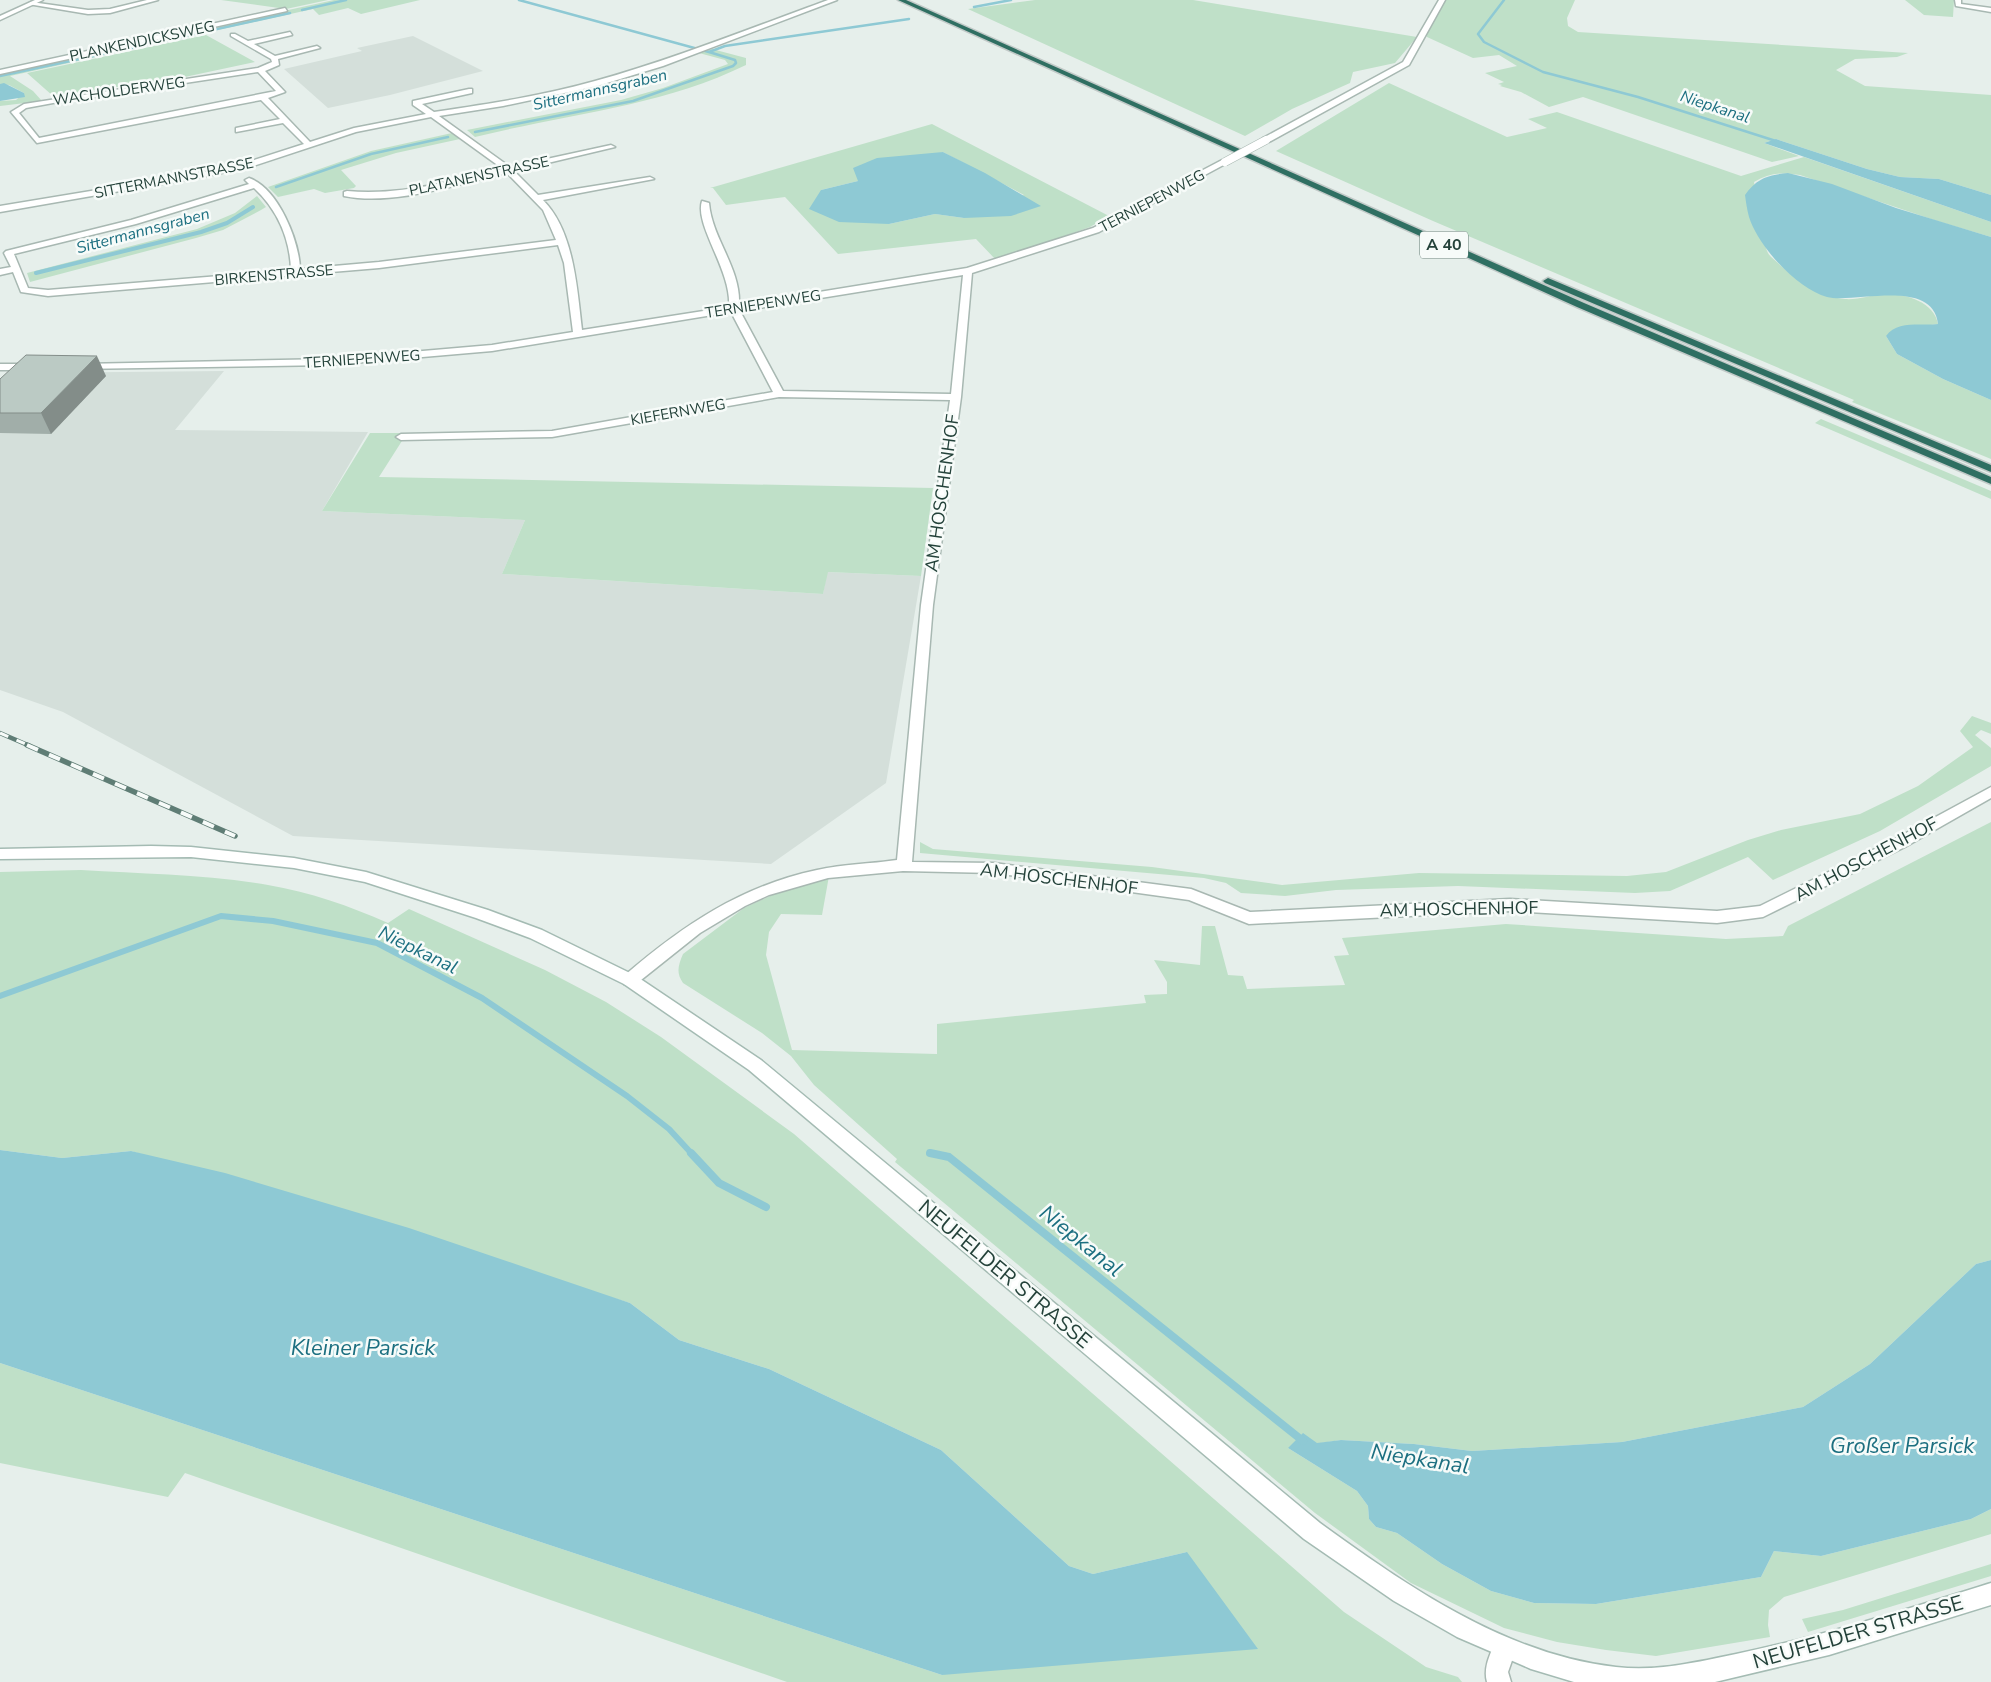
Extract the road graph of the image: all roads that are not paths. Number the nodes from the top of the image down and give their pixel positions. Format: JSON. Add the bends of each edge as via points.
{"nodes":[{"id":1,"x":40,"y":0,"type":"edge"},
{"id":2,"x":137,"y":0,"type":"edge"},
{"id":3,"x":155,"y":0,"type":"edge"},
{"id":4,"x":834,"y":0,"type":"edge"},
{"id":5,"x":901,"y":0,"type":"edge"},
{"id":6,"x":918,"y":0,"type":"edge"},
{"id":7,"x":1442,"y":0,"type":"edge"},
{"id":8,"x":1958,"y":0,"type":"edge"},
{"id":9,"x":79,"y":2,"type":"dead end"},
{"id":10,"x":147,"y":2,"type":"junction"},
{"id":11,"x":31,"y":4,"type":"junction"},
{"id":12,"x":127,"y":4,"type":"edge"},
{"id":13,"x":63,"y":9,"type":"junction"},
{"id":14,"x":285,"y":10,"type":"dead end"},
{"id":15,"x":1991,"y":10,"type":"edge"},
{"id":16,"x":0,"y":18,"type":"edge"},
{"id":17,"x":290,"y":34,"type":"dead end"},
{"id":18,"x":233,"y":35,"type":"dead end"},
{"id":19,"x":248,"y":43,"type":"junction"},
{"id":20,"x":317,"y":48,"type":"dead end"},
{"id":21,"x":274,"y":58,"type":"junction"},
{"id":22,"x":260,"y":70,"type":"junction"},
{"id":23,"x":0,"y":72,"type":"edge"},
{"id":24,"x":469,"y":91,"type":"dead end"},
{"id":25,"x":263,"y":97,"type":"junction"},
{"id":26,"x":432,"y":116,"type":"junction"},
{"id":27,"x":285,"y":120,"type":"junction"},
{"id":28,"x":239,"y":130,"type":"dead end"},
{"id":29,"x":37,"y":141,"type":"junction"},
{"id":30,"x":308,"y":144,"type":"junction"},
{"id":31,"x":611,"y":148,"type":"dead end"},
{"id":32,"x":44,"y":152,"type":"dead end"},
{"id":33,"x":234,"y":169,"type":"junction"},
{"id":34,"x":509,"y":170,"type":"junction"},
{"id":35,"x":650,"y":179,"type":"dead end"},
{"id":36,"x":256,"y":185,"type":"junction"},
{"id":37,"x":347,"y":194,"type":"dead end"},
{"id":38,"x":538,"y":198,"type":"junction"},
{"id":39,"x":705,"y":203,"type":"dead end"},
{"id":40,"x":0,"y":209,"type":"edge"},
{"id":41,"x":562,"y":242,"type":"junction"},
{"id":42,"x":16,"y":269,"type":"junction"},
{"id":43,"x":968,"y":271,"type":"junction"},
{"id":44,"x":0,"y":272,"type":"edge"},
{"id":45,"x":296,"y":273,"type":"junction"},
{"id":46,"x":734,"y":310,"type":"junction"},
{"id":47,"x":578,"y":335,"type":"junction"},
{"id":48,"x":0,"y":367,"type":"edge"},
{"id":49,"x":38,"y":367,"type":"edge"},
{"id":50,"x":74,"y":367,"type":"edge"},
{"id":51,"x":779,"y":394,"type":"junction"},
{"id":52,"x":956,"y":397,"type":"junction"},
{"id":53,"x":401,"y":437,"type":"dead end"},
{"id":54,"x":1991,"y":468,"type":"edge"},
{"id":55,"x":1991,"y":481,"type":"edge"},
{"id":56,"x":1991,"y":792,"type":"edge"},
{"id":57,"x":0,"y":854,"type":"edge"},
{"id":58,"x":904,"y":865,"type":"junction"},
{"id":59,"x":630,"y":980,"type":"junction"},
{"id":60,"x":1991,"y":1594,"type":"edge"},
{"id":61,"x":1504,"y":1649,"type":"junction"},
{"id":62,"x":1500,"y":1682,"type":"edge"}],
"edges":[{"from":1,"to":11,"type":"street"},
{"from":2,"to":10,"type":"street"},
{"from":3,"to":10,"type":"street"},
{"from":4,"to":26,"type":"street","name":"SITTERMANNSTRASSE","via":[[594,84]]},
{"from":5,"to":55,"type":"highway","number":"A 40","via":[[1553,294]]},
{"from":6,"to":54,"type":"highway","number":"A 40","via":[[1574,292]]},
{"from":7,"to":43,"type":"street","name":"TERNIEPENWEG","bridge":true,"via":[[1406,63],[1392,73],[1096,230]]},
{"from":8,"to":15,"type":"street","via":[[1958,5]]},
{"from":9,"to":13,"type":"street"},
{"from":10,"to":12,"type":"street"},
{"from":11,"to":13,"type":"street"},
{"from":11,"to":16,"type":"street"},
{"from":12,"to":13,"type":"street","via":[[88,12]]},
{"from":14,"to":23,"type":"street","name":"PLANKENDICKSWEG"},
{"from":17,"to":19,"type":"street"},
{"from":18,"to":19,"type":"street"},
{"from":19,"to":21,"type":"street"},
{"from":20,"to":21,"type":"street"},
{"from":21,"to":22,"type":"street","via":[[276,63]]},
{"from":22,"to":25,"type":"street","via":[[281,92]]},
{"from":22,"to":29,"type":"street","name":"WACHOLDERWEG","via":[[24,106],[15,112]]},
{"from":24,"to":26,"type":"street","via":[[416,102]]},
{"from":25,"to":27,"type":"street"},
{"from":25,"to":29,"type":"street","name":"WACHOLDERWEG"},
{"from":26,"to":30,"type":"street","name":"SITTERMANNSTRASSE","via":[[392,121]]},
{"from":26,"to":34,"type":"street"},
{"from":27,"to":28,"type":"street"},
{"from":27,"to":30,"type":"street"},
{"from":29,"to":32,"type":"street","name":"WACHOLDERWEG"},
{"from":30,"to":33,"type":"street","name":"SITTERMANNSTRASSE"},
{"from":31,"to":34,"type":"street","name":"PLATANENSTRASSE"},
{"from":33,"to":36,"type":"street"},
{"from":33,"to":40,"type":"street","name":"SITTERMANNSTRASSE"},
{"from":34,"to":37,"type":"street","name":"PLATANENSTRASSE","via":[[417,191],[371,196]]},
{"from":34,"to":38,"type":"street"},
{"from":35,"to":38,"type":"street"},
{"from":36,"to":42,"type":"street","via":[[133,222],[18,249],[9,253]]},
{"from":36,"to":45,"type":"street","via":[[281,214],[292,237]]},
{"from":38,"to":41,"type":"street","via":[[554,219]]},
{"from":39,"to":46,"type":"street","via":[[704,214],[725,257],[736,300]]},
{"from":41,"to":45,"type":"street","name":"BIRKENSTRASSE"},
{"from":41,"to":47,"type":"street","via":[[569,263]]},
{"from":42,"to":44,"type":"street"},
{"from":42,"to":45,"type":"street","name":"BIRKENSTRASSE","via":[[24,290],[48,293]]},
{"from":43,"to":46,"type":"street","name":"TERNIEPENWEG"},
{"from":43,"to":52,"type":"street","name":"AM HOSCHENHOF"},
{"from":46,"to":47,"type":"street","name":"TERNIEPENWEG"},
{"from":46,"to":51,"type":"street"},
{"from":47,"to":50,"type":"street","name":"TERNIEPENWEG","via":[[474,350],[330,362]]},
{"from":48,"to":49,"type":"street"},
{"from":51,"to":52,"type":"street","name":"KIEFERNWEG"},
{"from":51,"to":53,"type":"street","name":"KIEFERNWEG","via":[[552,434]]},
{"from":52,"to":58,"type":"street","name":"AM HOSCHENHOF","via":[[927,604]]},
{"from":56,"to":58,"type":"street","name":"AM HOSCHENHOF","via":[[1900,843],[1763,911],[1716,917],[1510,906],[1249,918],[1191,895],[994,868],[909,868]]},
{"from":57,"to":59,"type":"street","name":"NEUFELDER STRASSE","via":[[192,852],[294,863],[366,877],[536,934]]},
{"from":58,"to":59,"type":"street","name":"AM HOSCHENHOF","via":[[816,875],[751,895],[676,940]]},
{"from":59,"to":61,"type":"street","name":"NEUFELDER STRASSE","via":[[755,1065],[1312,1531],[1413,1601]]},
{"from":60,"to":61,"type":"street","name":"NEUFELDER STRASSE","via":[[1784,1657],[1676,1678],[1631,1680],[1585,1673]]},
{"from":61,"to":62,"type":"street","via":[[1496,1672]]}]}
